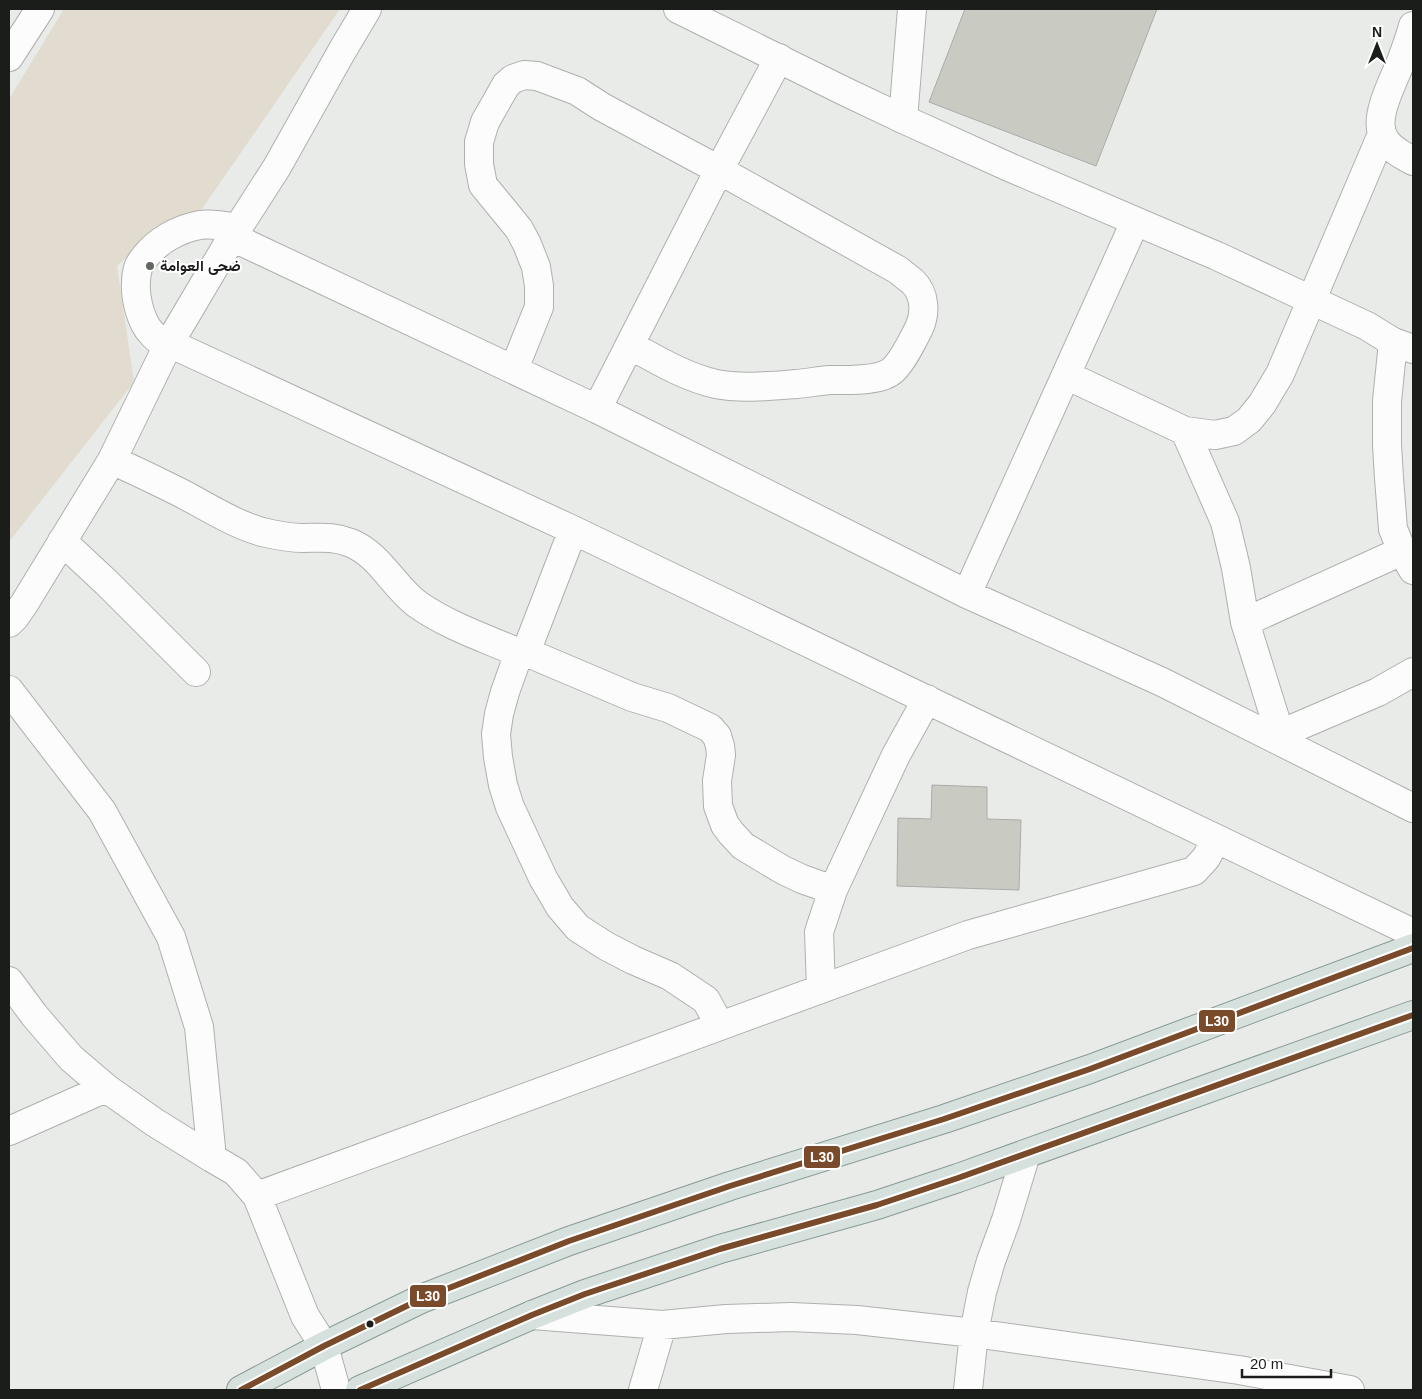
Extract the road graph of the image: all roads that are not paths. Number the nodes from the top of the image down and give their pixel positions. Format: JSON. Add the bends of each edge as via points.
{"nodes":[{"id":1,"x":40,"y":9,"type":"edge"},
{"id":2,"x":368,"y":9,"type":"edge"},
{"id":3,"x":678,"y":9,"type":"edge"},
{"id":4,"x":912,"y":9,"type":"edge"},
{"id":5,"x":1413,"y":26,"type":"edge"},
{"id":6,"x":9,"y":57,"type":"edge"},
{"id":7,"x":779,"y":58,"type":"junction"},
{"id":8,"x":903,"y":119,"type":"junction"},
{"id":9,"x":1382,"y":134,"type":"junction"},
{"id":10,"x":1413,"y":161,"type":"edge"},
{"id":11,"x":719,"y":170,"type":"junction"},
{"id":12,"x":1135,"y":222,"type":"junction"},
{"id":13,"x":235,"y":233,"type":"junction"},
{"id":14,"x":1312,"y":300,"type":"junction"},
{"id":15,"x":168,"y":345,"type":"junction"},
{"id":16,"x":630,"y":345,"type":"junction"},
{"id":17,"x":1403,"y":345,"type":"edge"},
{"id":18,"x":514,"y":369,"type":"junction"},
{"id":19,"x":1066,"y":376,"type":"junction"},
{"id":20,"x":597,"y":409,"type":"junction"},
{"id":21,"x":1185,"y":431,"type":"junction"},
{"id":22,"x":112,"y":460,"type":"junction"},
{"id":23,"x":573,"y":530,"type":"junction"},
{"id":24,"x":62,"y":541,"type":"junction"},
{"id":25,"x":1408,"y":560,"type":"edge"},
{"id":26,"x":967,"y":594,"type":"junction"},
{"id":27,"x":1245,"y":622,"type":"junction"},
{"id":28,"x":9,"y":623,"type":"edge"},
{"id":29,"x":523,"y":653,"type":"junction"},
{"id":30,"x":196,"y":672,"type":"dead end"},
{"id":31,"x":1413,"y":672,"type":"edge"},
{"id":32,"x":9,"y":690,"type":"edge"},
{"id":33,"x":927,"y":700,"type":"junction"},
{"id":34,"x":1279,"y":737,"type":"junction"},
{"id":35,"x":1413,"y":808,"type":"edge"},
{"id":36,"x":1216,"y":839,"type":"junction"},
{"id":37,"x":833,"y":890,"type":"junction"},
{"id":38,"x":1413,"y":933,"type":"edge"},
{"id":39,"x":1413,"y":948,"type":"edge"},
{"id":40,"x":9,"y":981,"type":"edge"},
{"id":41,"x":821,"y":989,"type":"junction"},
{"id":42,"x":1413,"y":1015,"type":"edge"},
{"id":43,"x":720,"y":1026,"type":"junction"},
{"id":44,"x":106,"y":1088,"type":"junction"},
{"id":45,"x":9,"y":1131,"type":"edge"},
{"id":46,"x":1026,"y":1154,"type":"junction"},
{"id":47,"x":212,"y":1158,"type":"junction"},
{"id":48,"x":258,"y":1196,"type":"junction"},
{"id":49,"x":532,"y":1315,"type":"junction"},
{"id":50,"x":662,"y":1325,"type":"junction"},
{"id":51,"x":974,"y":1333,"type":"junction"},
{"id":52,"x":324,"y":1346,"type":"junction"},
{"id":53,"x":241,"y":1390,"type":"edge"},
{"id":54,"x":336,"y":1390,"type":"edge"},
{"id":55,"x":360,"y":1390,"type":"edge"},
{"id":56,"x":643,"y":1390,"type":"edge"},
{"id":57,"x":968,"y":1390,"type":"edge"},
{"id":58,"x":1350,"y":1390,"type":"edge"}],
"edges":[{"from":1,"to":6,"type":"street"},
{"from":2,"to":13,"type":"street"},
{"from":3,"to":7,"type":"street"},
{"from":4,"to":8,"type":"street"},
{"from":5,"to":9,"type":"street","via":[[1382,113]]},
{"from":7,"to":8,"type":"street"},
{"from":7,"to":11,"type":"street"},
{"from":8,"to":12,"type":"street"},
{"from":9,"to":10,"type":"street","via":[[1396,150]]},
{"from":9,"to":14,"type":"street"},
{"from":11,"to":16,"type":"street"},
{"from":11,"to":16,"type":"street","via":[[904,274],[915,283],[922,298],[924,312],[920,327],[902,359],[881,376],[764,386],[717,384],[690,376]]},
{"from":11,"to":18,"type":"street","via":[[577,91],[552,81],[524,75],[506,85],[483,129],[479,164],[483,185],[519,229],[536,267],[539,307]]},
{"from":12,"to":14,"type":"street"},
{"from":12,"to":19,"type":"street"},
{"from":13,"to":15,"type":"street"},
{"from":13,"to":15,"type":"street","via":[[216,225],[199,225],[180,231],[162,239],[138,266],[139,308],[154,336]]},
{"from":13,"to":18,"type":"street"},
{"from":14,"to":17,"type":"street"},
{"from":14,"to":21,"type":"street","via":[[1280,374],[1249,420],[1234,431],[1215,435]]},
{"from":15,"to":22,"type":"street"},
{"from":15,"to":23,"type":"street"},
{"from":16,"to":20,"type":"street"},
{"from":17,"to":25,"type":"street","via":[[1387,401],[1387,445],[1393,529]]},
{"from":18,"to":20,"type":"street"},
{"from":19,"to":21,"type":"street"},
{"from":19,"to":26,"type":"street"},
{"from":20,"to":26,"type":"street"},
{"from":21,"to":27,"type":"street","via":[[1225,522]]},
{"from":22,"to":24,"type":"street"},
{"from":22,"to":29,"type":"street","via":[[227,518],[260,531],[352,543],[378,562],[401,590],[418,604],[446,621]]},
{"from":23,"to":29,"type":"street"},
{"from":23,"to":33,"type":"street"},
{"from":24,"to":28,"type":"street"},
{"from":24,"to":30,"type":"street"},
{"from":25,"to":27,"type":"street"},
{"from":26,"to":34,"type":"street"},
{"from":27,"to":34,"type":"street"},
{"from":29,"to":37,"type":"street","via":[[632,698],[668,708],[710,728],[717,736],[721,755],[718,806],[730,833],[743,846],[784,870]]},
{"from":29,"to":43,"type":"street","via":[[499,714],[496,734],[498,757],[510,807],[543,878],[560,907],[578,928],[613,950],[670,976],[706,1000]]},
{"from":31,"to":34,"type":"street","via":[[1378,692]]},
{"from":32,"to":47,"type":"street","via":[[102,811],[171,937],[199,1027]]},
{"from":33,"to":36,"type":"street"},
{"from":33,"to":37,"type":"street","via":[[896,755]]},
{"from":34,"to":35,"type":"street"},
{"from":36,"to":38,"type":"street"},
{"from":36,"to":41,"type":"street","via":[[1206,858],[1194,871],[968,935]]},
{"from":37,"to":41,"type":"street","via":[[819,932]]},
{"from":39,"to":52,"type":"main road","via":[[1090,1069],[569,1241],[422,1299]]},
{"from":40,"to":44,"type":"street","via":[[71,1058]]},
{"from":41,"to":43,"type":"street"},
{"from":42,"to":46,"type":"main road"},
{"from":43,"to":48,"type":"street"},
{"from":44,"to":45,"type":"street"},
{"from":44,"to":47,"type":"street"},
{"from":46,"to":49,"type":"main road","via":[[877,1205],[720,1249]]},
{"from":46,"to":51,"type":"street","via":[[991,1261]]},
{"from":47,"to":48,"type":"street","via":[[236,1172]]},
{"from":48,"to":52,"type":"street","via":[[305,1316]]},
{"from":49,"to":50,"type":"street"},
{"from":49,"to":55,"type":"main road"},
{"from":50,"to":51,"type":"street","via":[[791,1317],[857,1320]]},
{"from":50,"to":56,"type":"street"},
{"from":51,"to":57,"type":"street"},
{"from":51,"to":58,"type":"street","via":[[1239,1370]]},
{"from":52,"to":53,"type":"main road"},
{"from":52,"to":54,"type":"street"}]}
